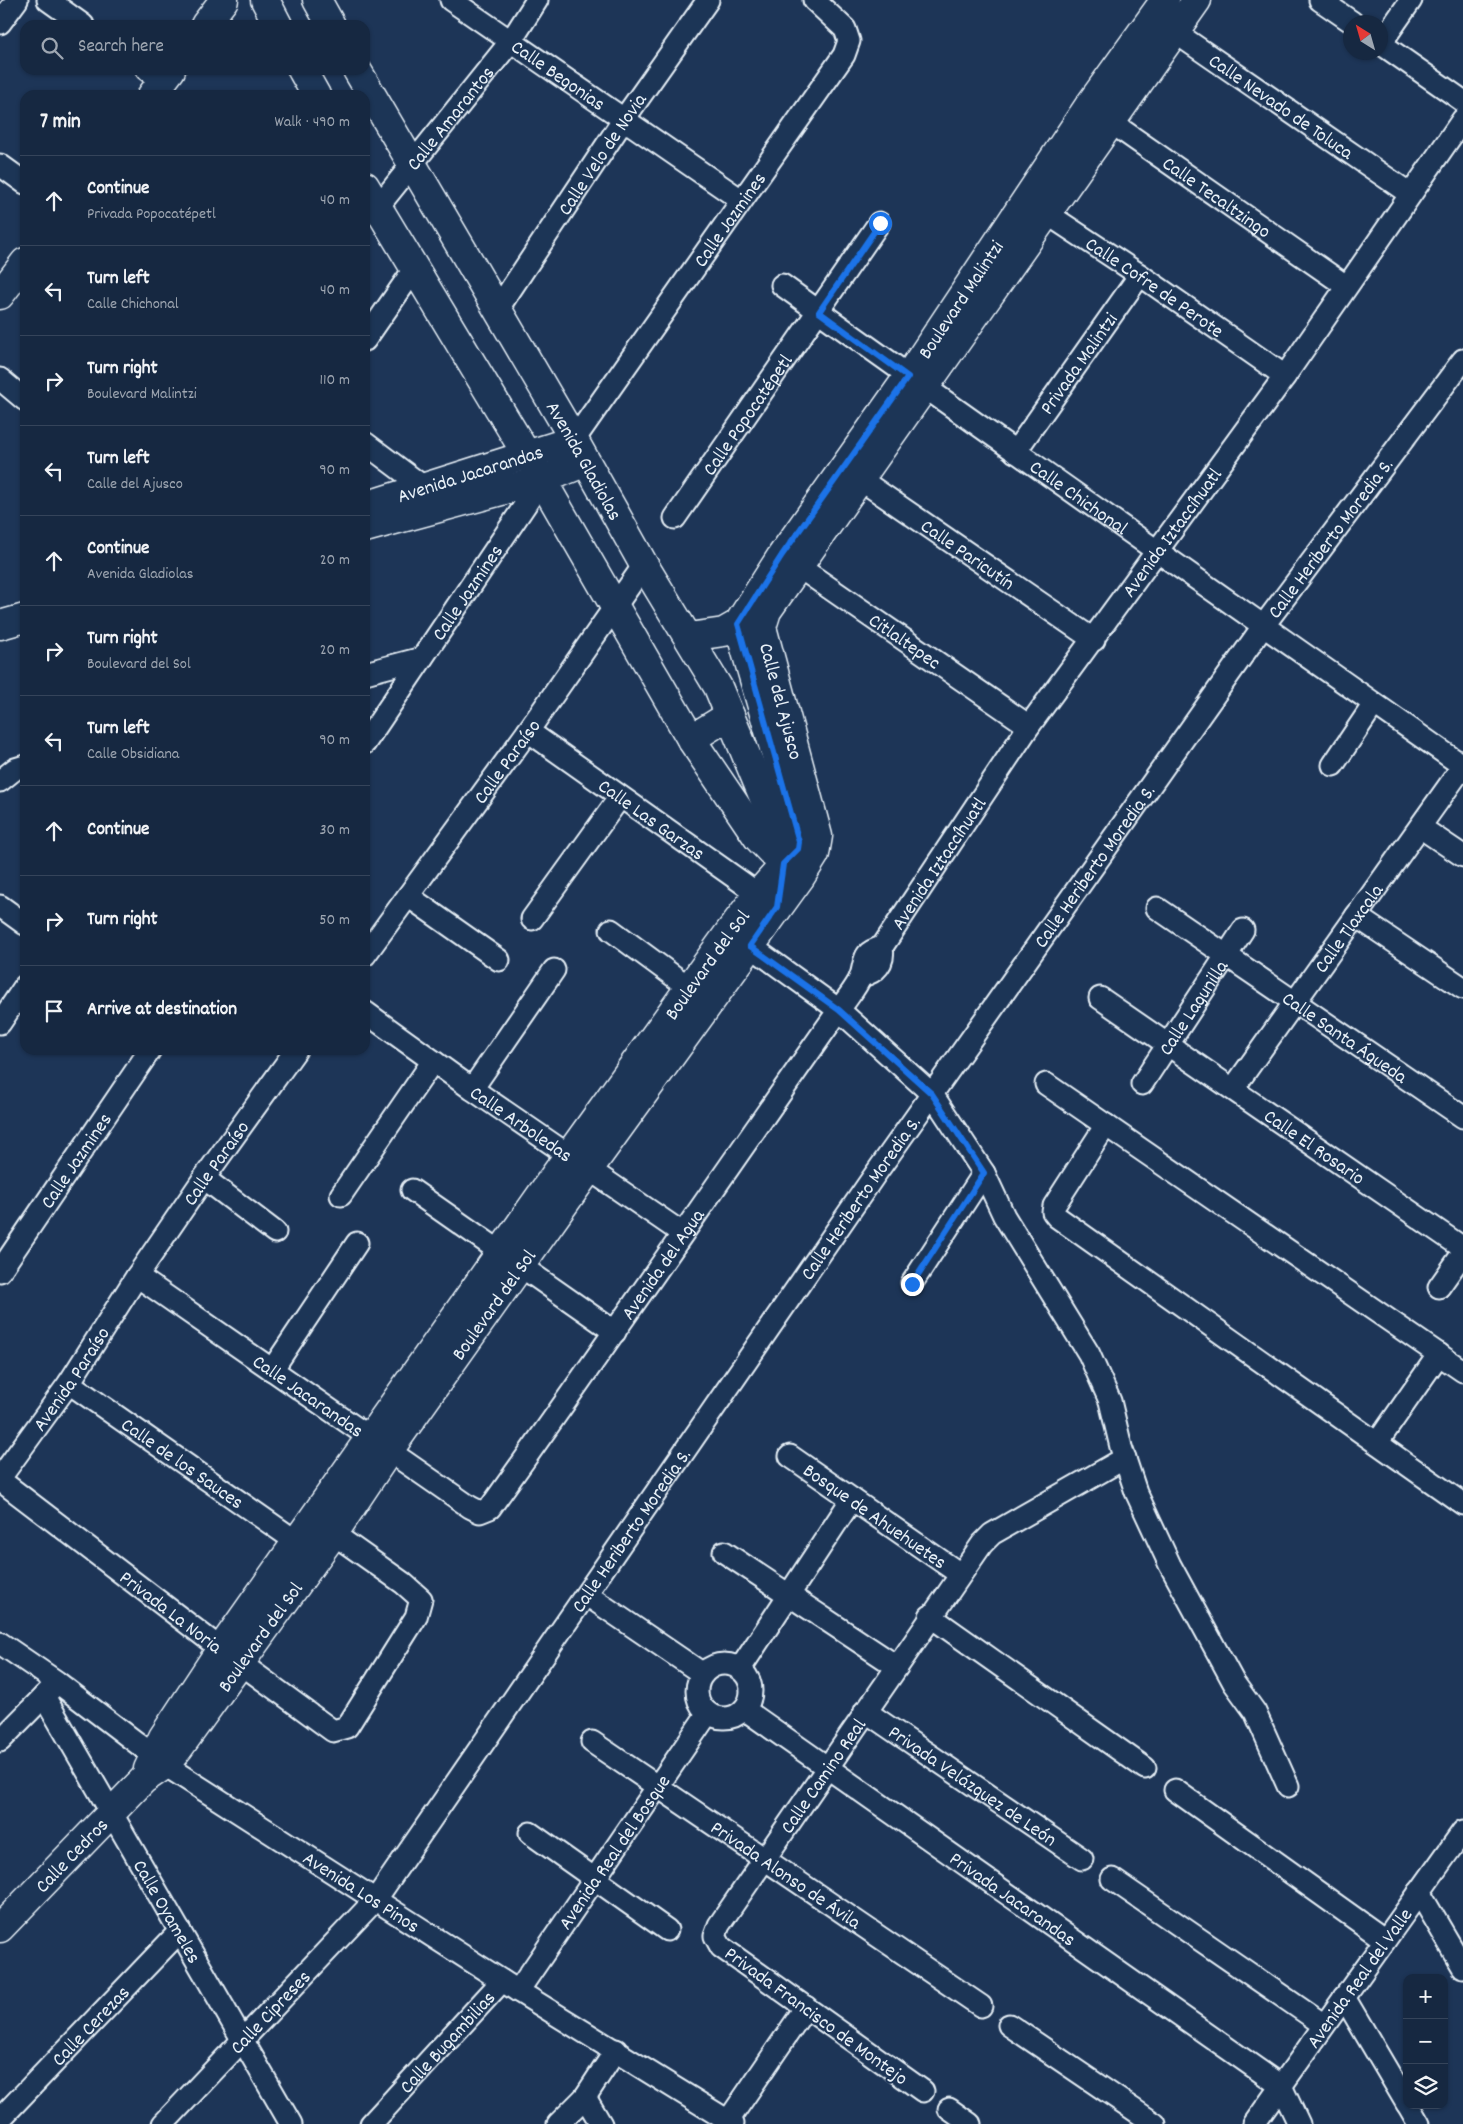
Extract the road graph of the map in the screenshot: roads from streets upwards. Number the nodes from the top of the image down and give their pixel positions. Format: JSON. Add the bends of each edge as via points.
{"nodes":[{"id":1,"x":17,"y":0,"type":"edge"},
{"id":2,"x":48,"y":0,"type":"edge"},
{"id":3,"x":224,"y":0,"type":"edge"},
{"id":4,"x":265,"y":0,"type":"edge"},
{"id":5,"x":317,"y":0,"type":"edge"},
{"id":6,"x":451,"y":0,"type":"edge"},
{"id":7,"x":536,"y":0,"type":"edge"},
{"id":8,"x":708,"y":0,"type":"edge"},
{"id":9,"x":814,"y":0,"type":"edge"},
{"id":10,"x":1197,"y":0,"type":"edge"},
{"id":11,"x":1320,"y":0,"type":"edge"},
{"id":12,"x":1411,"y":0,"type":"edge"},
{"id":13,"x":1164,"y":16,"type":"edge"},
{"id":14,"x":1343,"y":16,"type":"edge"},
{"id":15,"x":76,"y":20,"type":"edge"},
{"id":16,"x":209,"y":20,"type":"edge"},
{"id":17,"x":275,"y":20,"type":"edge"},
{"id":18,"x":328,"y":20,"type":"edge"},
{"id":19,"x":0,"y":23,"type":"edge"},
{"id":20,"x":1388,"y":33,"type":"edge"},
{"id":21,"x":511,"y":41,"type":"junction"},
{"id":22,"x":1388,"y":48,"type":"edge"},
{"id":23,"x":305,"y":75,"type":"edge"},
{"id":24,"x":360,"y":75,"type":"edge"},
{"id":25,"x":313,"y":90,"type":"edge"},
{"id":26,"x":368,"y":90,"type":"edge"},
{"id":27,"x":370,"y":93,"type":"edge"},
{"id":28,"x":1463,"y":101,"type":"edge"},
{"id":29,"x":1099,"y":114,"type":"junction"},
{"id":30,"x":1463,"y":119,"type":"edge"},
{"id":31,"x":624,"y":120,"type":"junction"},
{"id":32,"x":0,"y":165,"type":"edge"},
{"id":33,"x":412,"y":166,"type":"junction"},
{"id":34,"x":20,"y":179,"type":"edge"},
{"id":35,"x":1410,"y":194,"type":"junction"},
{"id":36,"x":371,"y":197,"type":"edge"},
{"id":37,"x":741,"y":200,"type":"junction"},
{"id":38,"x":1026,"y":200,"type":"junction"},
{"id":39,"x":1048,"y":214,"type":"junction"},
{"id":40,"x":880,"y":223,"type":"dead end"},
{"id":41,"x":415,"y":268,"type":"junction"},
{"id":42,"x":20,"y":269,"type":"edge"},
{"id":43,"x":1140,"y":275,"type":"junction"},
{"id":44,"x":782,"y":286,"type":"dead end"},
{"id":45,"x":1346,"y":286,"type":"junction"},
{"id":46,"x":0,"y":296,"type":"edge"},
{"id":47,"x":497,"y":310,"type":"junction"},
{"id":48,"x":819,"y":312,"type":"junction"},
{"id":49,"x":370,"y":333,"type":"edge"},
{"id":50,"x":1463,"y":360,"type":"edge"},
{"id":51,"x":1284,"y":376,"type":"junction"},
{"id":52,"x":0,"y":379,"type":"edge"},
{"id":53,"x":916,"y":383,"type":"junction"},
{"id":54,"x":20,"y":396,"type":"edge"},
{"id":55,"x":370,"y":447,"type":"edge"},
{"id":56,"x":580,"y":451,"type":"junction"},
{"id":57,"x":1015,"y":452,"type":"junction"},
{"id":58,"x":526,"y":457,"type":"junction"},
{"id":59,"x":852,"y":474,"type":"junction"},
{"id":60,"x":542,"y":480,"type":"junction"},
{"id":61,"x":426,"y":488,"type":"junction"},
{"id":62,"x":370,"y":505,"type":"edge"},
{"id":63,"x":447,"y":506,"type":"junction"},
{"id":64,"x":676,"y":518,"type":"dead end"},
{"id":65,"x":370,"y":527,"type":"edge"},
{"id":66,"x":1157,"y":550,"type":"junction"},
{"id":67,"x":790,"y":561,"type":"junction"},
{"id":68,"x":644,"y":565,"type":"junction"},
{"id":69,"x":20,"y":602,"type":"edge"},
{"id":70,"x":0,"y":608,"type":"edge"},
{"id":71,"x":615,"y":608,"type":"junction"},
{"id":72,"x":20,"y":619,"type":"edge"},
{"id":73,"x":738,"y":624,"type":"junction"},
{"id":74,"x":0,"y":625,"type":"edge"},
{"id":75,"x":1264,"y":625,"type":"junction"},
{"id":76,"x":689,"y":637,"type":"junction"},
{"id":77,"x":1094,"y":640,"type":"junction"},
{"id":78,"x":422,"y":658,"type":"junction"},
{"id":79,"x":370,"y":672,"type":"edge"},
{"id":80,"x":1374,"y":704,"type":"junction"},
{"id":81,"x":730,"y":715,"type":"junction"},
{"id":82,"x":1029,"y":726,"type":"junction"},
{"id":83,"x":528,"y":731,"type":"junction"},
{"id":84,"x":370,"y":736,"type":"edge"},
{"id":85,"x":691,"y":739,"type":"junction"},
{"id":86,"x":1333,"y":765,"type":"dead end"},
{"id":87,"x":1463,"y":766,"type":"edge"},
{"id":88,"x":20,"y":768,"type":"edge"},
{"id":89,"x":0,"y":781,"type":"edge"},
{"id":90,"x":620,"y":797,"type":"junction"},
{"id":91,"x":1420,"y":827,"type":"junction"},
{"id":92,"x":817,"y":843,"type":"joint"},
{"id":93,"x":1463,"y":856,"type":"edge"},
{"id":94,"x":792,"y":871,"type":"junction"},
{"id":95,"x":408,"y":896,"type":"junction"},
{"id":96,"x":768,"y":901,"type":"junction"},
{"id":97,"x":0,"y":906,"type":"edge"},
{"id":98,"x":1157,"y":908,"type":"dead end"},
{"id":99,"x":1356,"y":916,"type":"junction"},
{"id":100,"x":532,"y":919,"type":"dead end"},
{"id":101,"x":20,"y":920,"type":"edge"},
{"id":102,"x":611,"y":930,"type":"dead end"},
{"id":103,"x":1243,"y":930,"type":"dead end"},
{"id":104,"x":740,"y":938,"type":"junction"},
{"id":105,"x":370,"y":948,"type":"edge"},
{"id":106,"x":1227,"y":955,"type":"junction"},
{"id":107,"x":498,"y":960,"type":"dead end"},
{"id":108,"x":554,"y":970,"type":"dead end"},
{"id":109,"x":1463,"y":988,"type":"edge"},
{"id":110,"x":20,"y":993,"type":"edge"},
{"id":111,"x":700,"y":996,"type":"junction"},
{"id":112,"x":1100,"y":998,"type":"dead end"},
{"id":113,"x":1295,"y":1002,"type":"junction"},
{"id":114,"x":839,"y":1010,"type":"junction"},
{"id":115,"x":370,"y":1016,"type":"edge"},
{"id":116,"x":0,"y":1022,"type":"edge"},
{"id":117,"x":1168,"y":1045,"type":"junction"},
{"id":118,"x":147,"y":1055,"type":"edge"},
{"id":119,"x":292,"y":1055,"type":"edge"},
{"id":120,"x":433,"y":1060,"type":"junction"},
{"id":121,"x":1046,"y":1084,"type":"dead end"},
{"id":122,"x":1142,"y":1084,"type":"dead end"},
{"id":123,"x":472,"y":1089,"type":"junction"},
{"id":124,"x":1233,"y":1089,"type":"junction"},
{"id":125,"x":932,"y":1094,"type":"junction"},
{"id":126,"x":1463,"y":1118,"type":"edge"},
{"id":127,"x":1106,"y":1126,"type":"junction"},
{"id":128,"x":579,"y":1162,"type":"junction"},
{"id":129,"x":984,"y":1173,"type":"junction"},
{"id":130,"x":204,"y":1178,"type":"junction"},
{"id":131,"x":412,"y":1190,"type":"dead end"},
{"id":132,"x":341,"y":1195,"type":"dead end"},
{"id":133,"x":275,"y":1232,"type":"dead end"},
{"id":134,"x":682,"y":1233,"type":"junction"},
{"id":135,"x":357,"y":1243,"type":"dead end"},
{"id":136,"x":1463,"y":1248,"type":"edge"},
{"id":137,"x":1463,"y":1253,"type":"edge"},
{"id":138,"x":510,"y":1259,"type":"junction"},
{"id":139,"x":0,"y":1271,"type":"edge"},
{"id":140,"x":137,"y":1276,"type":"junction"},
{"id":141,"x":912,"y":1284,"type":"dead end"},
{"id":142,"x":1439,"y":1287,"type":"dead end"},
{"id":143,"x":615,"y":1332,"type":"junction"},
{"id":144,"x":1439,"y":1354,"type":"junction"},
{"id":145,"x":272,"y":1370,"type":"junction"},
{"id":146,"x":1463,"y":1371,"type":"edge"},
{"id":147,"x":69,"y":1383,"type":"junction"},
{"id":148,"x":1377,"y":1443,"type":"junction"},
{"id":149,"x":378,"y":1445,"type":"junction"},
{"id":150,"x":790,"y":1456,"type":"dead end"},
{"id":151,"x":1124,"y":1458,"type":"junction"},
{"id":152,"x":0,"y":1479,"type":"edge"},
{"id":153,"x":852,"y":1499,"type":"junction"},
{"id":154,"x":1463,"y":1504,"type":"edge"},
{"id":155,"x":480,"y":1512,"type":"joint"},
{"id":156,"x":323,"y":1526,"type":"junction"},
{"id":157,"x":297,"y":1542,"type":"junction"},
{"id":158,"x":724,"y":1552,"type":"dead end"},
{"id":159,"x":960,"y":1574,"type":"junction"},
{"id":160,"x":789,"y":1594,"type":"junction"},
{"id":161,"x":587,"y":1595,"type":"junction"},
{"id":162,"x":930,"y":1616,"type":"junction"},
{"id":163,"x":0,"y":1643,"type":"edge"},
{"id":164,"x":231,"y":1656,"type":"junction"},
{"id":165,"x":896,"y":1666,"type":"junction"},
{"id":166,"x":740,"y":1669,"type":"junction"},
{"id":167,"x":703,"y":1674,"type":"junction"},
{"id":168,"x":51,"y":1689,"type":"junction"},
{"id":169,"x":744,"y":1709,"type":"junction"},
{"id":170,"x":866,"y":1711,"type":"junction"},
{"id":171,"x":708,"y":1713,"type":"junction"},
{"id":172,"x":0,"y":1741,"type":"edge"},
{"id":173,"x":592,"y":1742,"type":"dead end"},
{"id":174,"x":154,"y":1767,"type":"junction"},
{"id":175,"x":827,"y":1767,"type":"junction"},
{"id":176,"x":1145,"y":1768,"type":"dead end"},
{"id":177,"x":658,"y":1786,"type":"junction"},
{"id":178,"x":1288,"y":1786,"type":"dead end"},
{"id":179,"x":1175,"y":1790,"type":"dead end"},
{"id":180,"x":112,"y":1812,"type":"junction"},
{"id":181,"x":1463,"y":1831,"type":"edge"},
{"id":182,"x":530,"y":1833,"type":"dead end"},
{"id":183,"x":765,"y":1858,"type":"junction"},
{"id":184,"x":1082,"y":1859,"type":"dead end"},
{"id":185,"x":595,"y":1879,"type":"junction"},
{"id":186,"x":1112,"y":1879,"type":"dead end"},
{"id":187,"x":1419,"y":1892,"type":"junction"},
{"id":188,"x":376,"y":1899,"type":"junction"},
{"id":189,"x":0,"y":1928,"type":"edge"},
{"id":190,"x":667,"y":1930,"type":"dead end"},
{"id":191,"x":180,"y":1931,"type":"junction"},
{"id":192,"x":715,"y":1936,"type":"joint"},
{"id":193,"x":1385,"y":1940,"type":"junction"},
{"id":194,"x":1463,"y":1967,"type":"edge"},
{"id":195,"x":510,"y":1986,"type":"junction"},
{"id":196,"x":1344,"y":1997,"type":"junction"},
{"id":197,"x":981,"y":2006,"type":"dead end"},
{"id":198,"x":806,"y":2007,"type":"junction"},
{"id":199,"x":1009,"y":2025,"type":"dead end"},
{"id":200,"x":1324,"y":2025,"type":"junction"},
{"id":201,"x":242,"y":2040,"type":"junction"},
{"id":202,"x":616,"y":2050,"type":"junction"},
{"id":203,"x":1281,"y":2086,"type":"junction"},
{"id":204,"x":923,"y":2091,"type":"dead end"},
{"id":205,"x":584,"y":2098,"type":"junction"},
{"id":206,"x":1403,"y":2098,"type":"edge"},
{"id":207,"x":949,"y":2109,"type":"dead end"},
{"id":208,"x":1409,"y":2109,"type":"edge"},
{"id":209,"x":0,"y":2119,"type":"edge"},
{"id":210,"x":731,"y":2123,"type":"edge"},
{"id":211,"x":163,"y":2124,"type":"edge"},
{"id":212,"x":291,"y":2124,"type":"edge"},
{"id":213,"x":371,"y":2124,"type":"edge"},
{"id":214,"x":558,"y":2124,"type":"edge"},
{"id":215,"x":601,"y":2124,"type":"edge"},
{"id":216,"x":970,"y":2124,"type":"edge"},
{"id":217,"x":1155,"y":2124,"type":"edge"},
{"id":218,"x":1254,"y":2124,"type":"edge"},
{"id":219,"x":1299,"y":2124,"type":"edge"},
{"id":220,"x":1418,"y":2124,"type":"edge"}],
"edges":[{"from":1,"to":19,"type":"street"},
{"from":2,"to":15,"type":"street"},
{"from":3,"to":16,"type":"street"},
{"from":4,"to":17,"type":"street"},
{"from":5,"to":18,"type":"street"},
{"from":6,"to":21,"type":"street","name":"Calle Begonias"},
{"from":7,"to":21,"type":"street","name":"Calle Amarantos"},
{"from":8,"to":31,"type":"street","name":"Calle Velo de Novia"},
{"from":9,"to":37,"type":"street","name":"Calle Jazmines","via":[[845,29],[849,41],[844,55]]},
{"from":10,"to":13,"type":"street","name":"Boulevard Malintzi"},
{"from":11,"to":14,"type":"street"},
{"from":12,"to":20,"type":"street"},
{"from":13,"to":29,"type":"street","name":"Boulevard Malintzi"},
{"from":13,"to":35,"type":"street","name":"Calle Nevado de Toluca"},
{"from":21,"to":31,"type":"street","name":"Calle Begonias"},
{"from":21,"to":33,"type":"street","name":"Calle Amarantos"},
{"from":22,"to":28,"type":"street"},
{"from":23,"to":25,"type":"street"},
{"from":24,"to":26,"type":"street","name":"Avenida Gladiolas"},
{"from":27,"to":33,"type":"street","name":"Avenida Gladiolas"},
{"from":29,"to":38,"type":"street","name":"Boulevard Malintzi"},
{"from":29,"to":39,"type":"street","name":"Boulevard Malintzi"},
{"from":29,"to":45,"type":"street","name":"Calle Tecaltzingo"},
{"from":30,"to":35,"type":"street","name":"Avenida Iztaccíhuatl"},
{"from":31,"to":37,"type":"street","name":"Calle Begonias"},
{"from":31,"to":47,"type":"street","name":"Calle Velo de Novia"},
{"from":32,"to":34,"type":"street"},
{"from":33,"to":36,"type":"street","name":"Calle Amarantos"},
{"from":33,"to":47,"type":"street","name":"Avenida Gladiolas"},
{"from":35,"to":45,"type":"street","name":"Avenida Iztaccíhuatl"},
{"from":36,"to":41,"type":"street"},
{"from":37,"to":56,"type":"street","name":"Calle Jazmines"},
{"from":38,"to":39,"type":"street","name":"Calle Cofre de Perote"},
{"from":38,"to":53,"type":"street","name":"Boulevard Malintzi"},
{"from":39,"to":43,"type":"street","name":"Calle Cofre de Perote"},
{"from":39,"to":53,"type":"street","name":"Boulevard Malintzi"},
{"from":40,"to":48,"type":"street","name":"Calle Popocatépetl"},
{"from":41,"to":49,"type":"street"},
{"from":41,"to":58,"type":"street"},
{"from":42,"to":46,"type":"street"},
{"from":43,"to":51,"type":"street","name":"Calle Cofre de Perote"},
{"from":43,"to":57,"type":"street","name":"Privada Malintzi"},
{"from":44,"to":48,"type":"street","name":"Calle Chichonal"},
{"from":45,"to":51,"type":"street","name":"Avenida Iztaccíhuatl"},
{"from":47,"to":56,"type":"street","name":"Avenida Gladiolas"},
{"from":48,"to":53,"type":"street","name":"Calle Chichonal"},
{"from":48,"to":64,"type":"street","name":"Calle Popocatépetl"},
{"from":50,"to":75,"type":"street","name":"Calle Heriberto Moredia S."},
{"from":51,"to":66,"type":"street","name":"Avenida Iztaccíhuatl"},
{"from":52,"to":54,"type":"street"},
{"from":53,"to":57,"type":"street","name":"Calle Chichonal"},
{"from":53,"to":59,"type":"street","name":"Boulevard Malintzi"},
{"from":55,"to":61,"type":"street"},
{"from":56,"to":58,"type":"street","name":"Avenida Jacarandas"},
{"from":56,"to":60,"type":"street"},
{"from":56,"to":68,"type":"street","name":"Avenida Gladiolas"},
{"from":57,"to":66,"type":"street","name":"Calle Chichonal"},
{"from":58,"to":60,"type":"street"},
{"from":58,"to":61,"type":"street","name":"Avenida Jacarandas"},
{"from":59,"to":67,"type":"street","name":"Boulevard Malintzi"},
{"from":59,"to":77,"type":"street","name":"Calle Paricutín"},
{"from":60,"to":63,"type":"street","name":"Avenida Jacarandas"},
{"from":60,"to":71,"type":"street"},
{"from":60,"to":78,"type":"street","name":"Calle Jazmines"},
{"from":61,"to":62,"type":"street","name":"Avenida Jacarandas"},
{"from":61,"to":63,"type":"street"},
{"from":63,"to":65,"type":"street","name":"Avenida Jacarandas"},
{"from":66,"to":75,"type":"street","name":"Calle Chichonal"},
{"from":66,"to":77,"type":"street","name":"Avenida Iztaccíhuatl"},
{"from":67,"to":73,"type":"street","name":"Boulevard Malintzi"},
{"from":67,"to":82,"type":"street","name":"Citlaltepec"},
{"from":67,"to":92,"type":"street","name":"Calle del Ajusco","via":[[762,627],[818,836]]},
{"from":68,"to":71,"type":"street","name":"Calle Paraíso"},
{"from":68,"to":76,"type":"street","name":"Avenida Gladiolas"},
{"from":69,"to":70,"type":"street"},
{"from":71,"to":83,"type":"street","name":"Calle Paraíso"},
{"from":71,"to":85,"type":"street"},
{"from":72,"to":74,"type":"street"},
{"from":73,"to":76,"type":"street","via":[[724,632]]},
{"from":73,"to":94,"type":"street","name":"Calle del Ajusco","via":[[799,834]]},
{"from":75,"to":80,"type":"street","name":"Calle Chichonal"},
{"from":75,"to":125,"type":"street","name":"Calle Heriberto Moredia S."},
{"from":76,"to":81,"type":"street","name":"Avenida Gladiolas"},
{"from":77,"to":82,"type":"street","name":"Avenida Iztaccíhuatl"},
{"from":78,"to":79,"type":"street"},
{"from":78,"to":84,"type":"street","name":"Calle Jazmines"},
{"from":80,"to":86,"type":"street"},
{"from":80,"to":87,"type":"street","name":"Calle Chichonal"},
{"from":81,"to":85,"type":"street"},
{"from":81,"to":94,"type":"street","name":"Avenida Gladiolas"},
{"from":82,"to":114,"type":"street","name":"Avenida Iztaccíhuatl","via":[[882,947],[870,951],[863,961],[861,976]]},
{"from":83,"to":90,"type":"street","name":"Calle Las Garzas"},
{"from":83,"to":95,"type":"street","name":"Calle Paraíso"},
{"from":85,"to":94,"type":"street","via":[[758,838]]},
{"from":87,"to":91,"type":"street","name":"Calle Tlaxcala"},
{"from":88,"to":89,"type":"street"},
{"from":90,"to":96,"type":"street","name":"Calle Las Garzas"},
{"from":90,"to":100,"type":"street"},
{"from":91,"to":93,"type":"street"},
{"from":91,"to":99,"type":"street","name":"Calle Tlaxcala"},
{"from":92,"to":94,"type":"street","name":"Boulevard del Sol","via":[[815,854]]},
{"from":94,"to":96,"type":"street","name":"Boulevard del Sol"},
{"from":95,"to":105,"type":"street","name":"Calle Paraíso"},
{"from":95,"to":107,"type":"street"},
{"from":96,"to":104,"type":"street","name":"Boulevard del Sol"},
{"from":97,"to":101,"type":"street"},
{"from":98,"to":106,"type":"street","name":"Calle Santa Águeda"},
{"from":99,"to":109,"type":"street"},
{"from":99,"to":113,"type":"street","name":"Calle Tlaxcala"},
{"from":102,"to":111,"type":"street"},
{"from":103,"to":106,"type":"street","name":"Calle Lagunilla"},
{"from":104,"to":111,"type":"street","name":"Boulevard del Sol"},
{"from":104,"to":114,"type":"street"},
{"from":106,"to":113,"type":"street","name":"Calle Santa Águeda"},
{"from":106,"to":117,"type":"street","name":"Calle Lagunilla"},
{"from":108,"to":123,"type":"street"},
{"from":110,"to":116,"type":"street"},
{"from":111,"to":128,"type":"street","name":"Boulevard del Sol"},
{"from":112,"to":117,"type":"street","name":"Calle El Rosario"},
{"from":113,"to":124,"type":"street","name":"Calle Tlaxcala"},
{"from":113,"to":126,"type":"street","name":"Calle Santa Águeda"},
{"from":114,"to":125,"type":"street"},
{"from":114,"to":134,"type":"street","name":"Avenida del Agua"},
{"from":115,"to":120,"type":"street","name":"Calle Arboledas"},
{"from":117,"to":122,"type":"street","name":"Calle Lagunilla"},
{"from":117,"to":124,"type":"street","name":"Calle El Rosario"},
{"from":118,"to":139,"type":"street","name":"Calle Jazmines"},
{"from":119,"to":130,"type":"street","name":"Calle Paraíso"},
{"from":120,"to":123,"type":"street","name":"Calle Arboledas"},
{"from":120,"to":132,"type":"street"},
{"from":121,"to":127,"type":"street"},
{"from":123,"to":128,"type":"street","name":"Calle Arboledas"},
{"from":124,"to":136,"type":"street","name":"Calle El Rosario"},
{"from":125,"to":129,"type":"street"},
{"from":125,"to":161,"type":"street","name":"Calle Heriberto Moredia S."},
{"from":127,"to":144,"type":"street"},
{"from":127,"to":148,"type":"street","via":[[1054,1206],[1057,1217]]},
{"from":128,"to":134,"type":"street","name":"Calle Arboledas"},
{"from":128,"to":138,"type":"street","name":"Boulevard del Sol"},
{"from":129,"to":141,"type":"street"},
{"from":129,"to":151,"type":"street","via":[[1004,1216],[1089,1354],[1110,1401]]},
{"from":130,"to":133,"type":"street"},
{"from":130,"to":140,"type":"street","name":"Calle Paraíso"},
{"from":131,"to":138,"type":"street"},
{"from":134,"to":143,"type":"street","name":"Avenida del Agua"},
{"from":135,"to":145,"type":"street"},
{"from":137,"to":142,"type":"street"},
{"from":138,"to":143,"type":"street"},
{"from":138,"to":149,"type":"street","name":"Boulevard del Sol"},
{"from":140,"to":145,"type":"street","name":"Calle Jacarandas"},
{"from":140,"to":147,"type":"street","name":"Avenida Paraíso"},
{"from":143,"to":155,"type":"street","name":"Avenida del Agua","via":[[490,1508]]},
{"from":144,"to":146,"type":"street"},
{"from":144,"to":148,"type":"street"},
{"from":145,"to":149,"type":"street","name":"Calle Jacarandas"},
{"from":147,"to":152,"type":"street","name":"Avenida Paraíso"},
{"from":147,"to":157,"type":"street","name":"Calle de los Sauces"},
{"from":148,"to":154,"type":"street"},
{"from":149,"to":155,"type":"street","name":"Calle Jacarandas"},
{"from":149,"to":156,"type":"street","name":"Boulevard del Sol"},
{"from":150,"to":153,"type":"street","name":"Bosque de Ahuehuetes"},
{"from":151,"to":159,"type":"street","name":"Calle Camino Real","via":[[992,1534]]},
{"from":151,"to":178,"type":"street","via":[[1170,1566],[1234,1683],[1255,1712]]},
{"from":152,"to":164,"type":"street","name":"Privada La Noria"},
{"from":153,"to":159,"type":"street","name":"Bosque de Ahuehuetes"},
{"from":153,"to":160,"type":"street"},
{"from":156,"to":157,"type":"street","name":"Boulevard del Sol"},
{"from":156,"to":164,"type":"street","name":"Boulevard del Sol"},
{"from":156,"to":164,"type":"street","name":"Privada La Noria","via":[[421,1599],[416,1617],[347,1727],[333,1731]]},
{"from":157,"to":164,"type":"street","name":"Boulevard del Sol"},
{"from":158,"to":160,"type":"street"},
{"from":159,"to":162,"type":"street","name":"Calle Camino Real"},
{"from":160,"to":165,"type":"street"},
{"from":160,"to":166,"type":"street"},
{"from":161,"to":167,"type":"street"},
{"from":161,"to":188,"type":"street","name":"Calle Heriberto Moredia S."},
{"from":162,"to":165,"type":"street","name":"Calle Camino Real"},
{"from":162,"to":176,"type":"street"},
{"from":163,"to":168,"type":"street","name":"Avenida Los Pinos"},
{"from":164,"to":174,"type":"street","name":"Boulevard del Sol"},
{"from":165,"to":170,"type":"street","name":"Calle Camino Real"},
{"from":166,"to":167,"type":"street","via":[[727,1664],[714,1666]]},
{"from":166,"to":169,"type":"street","via":[[749,1681],[751,1695]]},
{"from":167,"to":171,"type":"street","via":[[697,1688],[699,1702]]},
{"from":168,"to":172,"type":"street"},
{"from":168,"to":174,"type":"street","name":"Avenida Los Pinos"},
{"from":168,"to":180,"type":"street","name":"Calle Oyameles"},
{"from":169,"to":171,"type":"street","via":[[727,1718]]},
{"from":169,"to":175,"type":"street","name":"Privada Jacarandas"},
{"from":170,"to":175,"type":"street","name":"Calle Camino Real"},
{"from":170,"to":184,"type":"street","name":"Privada Velázquez de León"},
{"from":171,"to":177,"type":"street","name":"Avenida Real del Bosque"},
{"from":173,"to":177,"type":"street","name":"Privada Alonso de Ávila"},
{"from":174,"to":180,"type":"street","name":"Calle Cedros"},
{"from":174,"to":188,"type":"street","name":"Avenida Los Pinos"},
{"from":175,"to":183,"type":"street","name":"Calle Camino Real"},
{"from":175,"to":203,"type":"street","name":"Privada Jacarandas"},
{"from":177,"to":183,"type":"street","name":"Privada Alonso de Ávila"},
{"from":177,"to":185,"type":"street","name":"Avenida Real del Bosque"},
{"from":179,"to":193,"type":"street"},
{"from":180,"to":189,"type":"street","name":"Calle Cedros"},
{"from":180,"to":191,"type":"street","name":"Calle Oyameles"},
{"from":181,"to":187,"type":"street","name":"Avenida Real del Valle"},
{"from":182,"to":185,"type":"street"},
{"from":183,"to":192,"type":"street","name":"Calle Camino Real","via":[[719,1925]]},
{"from":183,"to":197,"type":"street","name":"Privada Alonso de Ávila"},
{"from":185,"to":190,"type":"street"},
{"from":185,"to":195,"type":"street","name":"Avenida Real del Bosque"},
{"from":186,"to":200,"type":"street"},
{"from":187,"to":193,"type":"street","name":"Avenida Real del Valle"},
{"from":187,"to":194,"type":"street"},
{"from":188,"to":195,"type":"street","name":"Avenida Los Pinos"},
{"from":188,"to":201,"type":"street","name":"Calle Cipreses"},
{"from":191,"to":201,"type":"street","name":"Calle Oyameles"},
{"from":191,"to":209,"type":"street","name":"Calle Cerezas"},
{"from":192,"to":198,"type":"street","name":"Privada Francisco de Montejo","via":[[721,1947]]},
{"from":193,"to":196,"type":"street","name":"Avenida Real del Valle"},
{"from":195,"to":202,"type":"street","name":"Avenida Los Pinos"},
{"from":195,"to":213,"type":"street","name":"Calle Bugambilias"},
{"from":196,"to":200,"type":"street","name":"Avenida Real del Valle"},
{"from":196,"to":206,"type":"street"},
{"from":198,"to":204,"type":"street","name":"Privada Francisco de Montejo"},
{"from":198,"to":210,"type":"street"},
{"from":199,"to":217,"type":"street"},
{"from":200,"to":203,"type":"street","name":"Avenida Real del Valle"},
{"from":201,"to":211,"type":"street","name":"Calle Cipreses"},
{"from":201,"to":212,"type":"street","name":"Calle Oyameles"},
{"from":202,"to":205,"type":"street"},
{"from":202,"to":210,"type":"street","name":"Avenida Los Pinos"},
{"from":203,"to":218,"type":"street","name":"Avenida Real del Valle"},
{"from":203,"to":219,"type":"street"},
{"from":205,"to":214,"type":"street"},
{"from":205,"to":215,"type":"street"},
{"from":207,"to":216,"type":"street"},
{"from":208,"to":220,"type":"street"}]}
